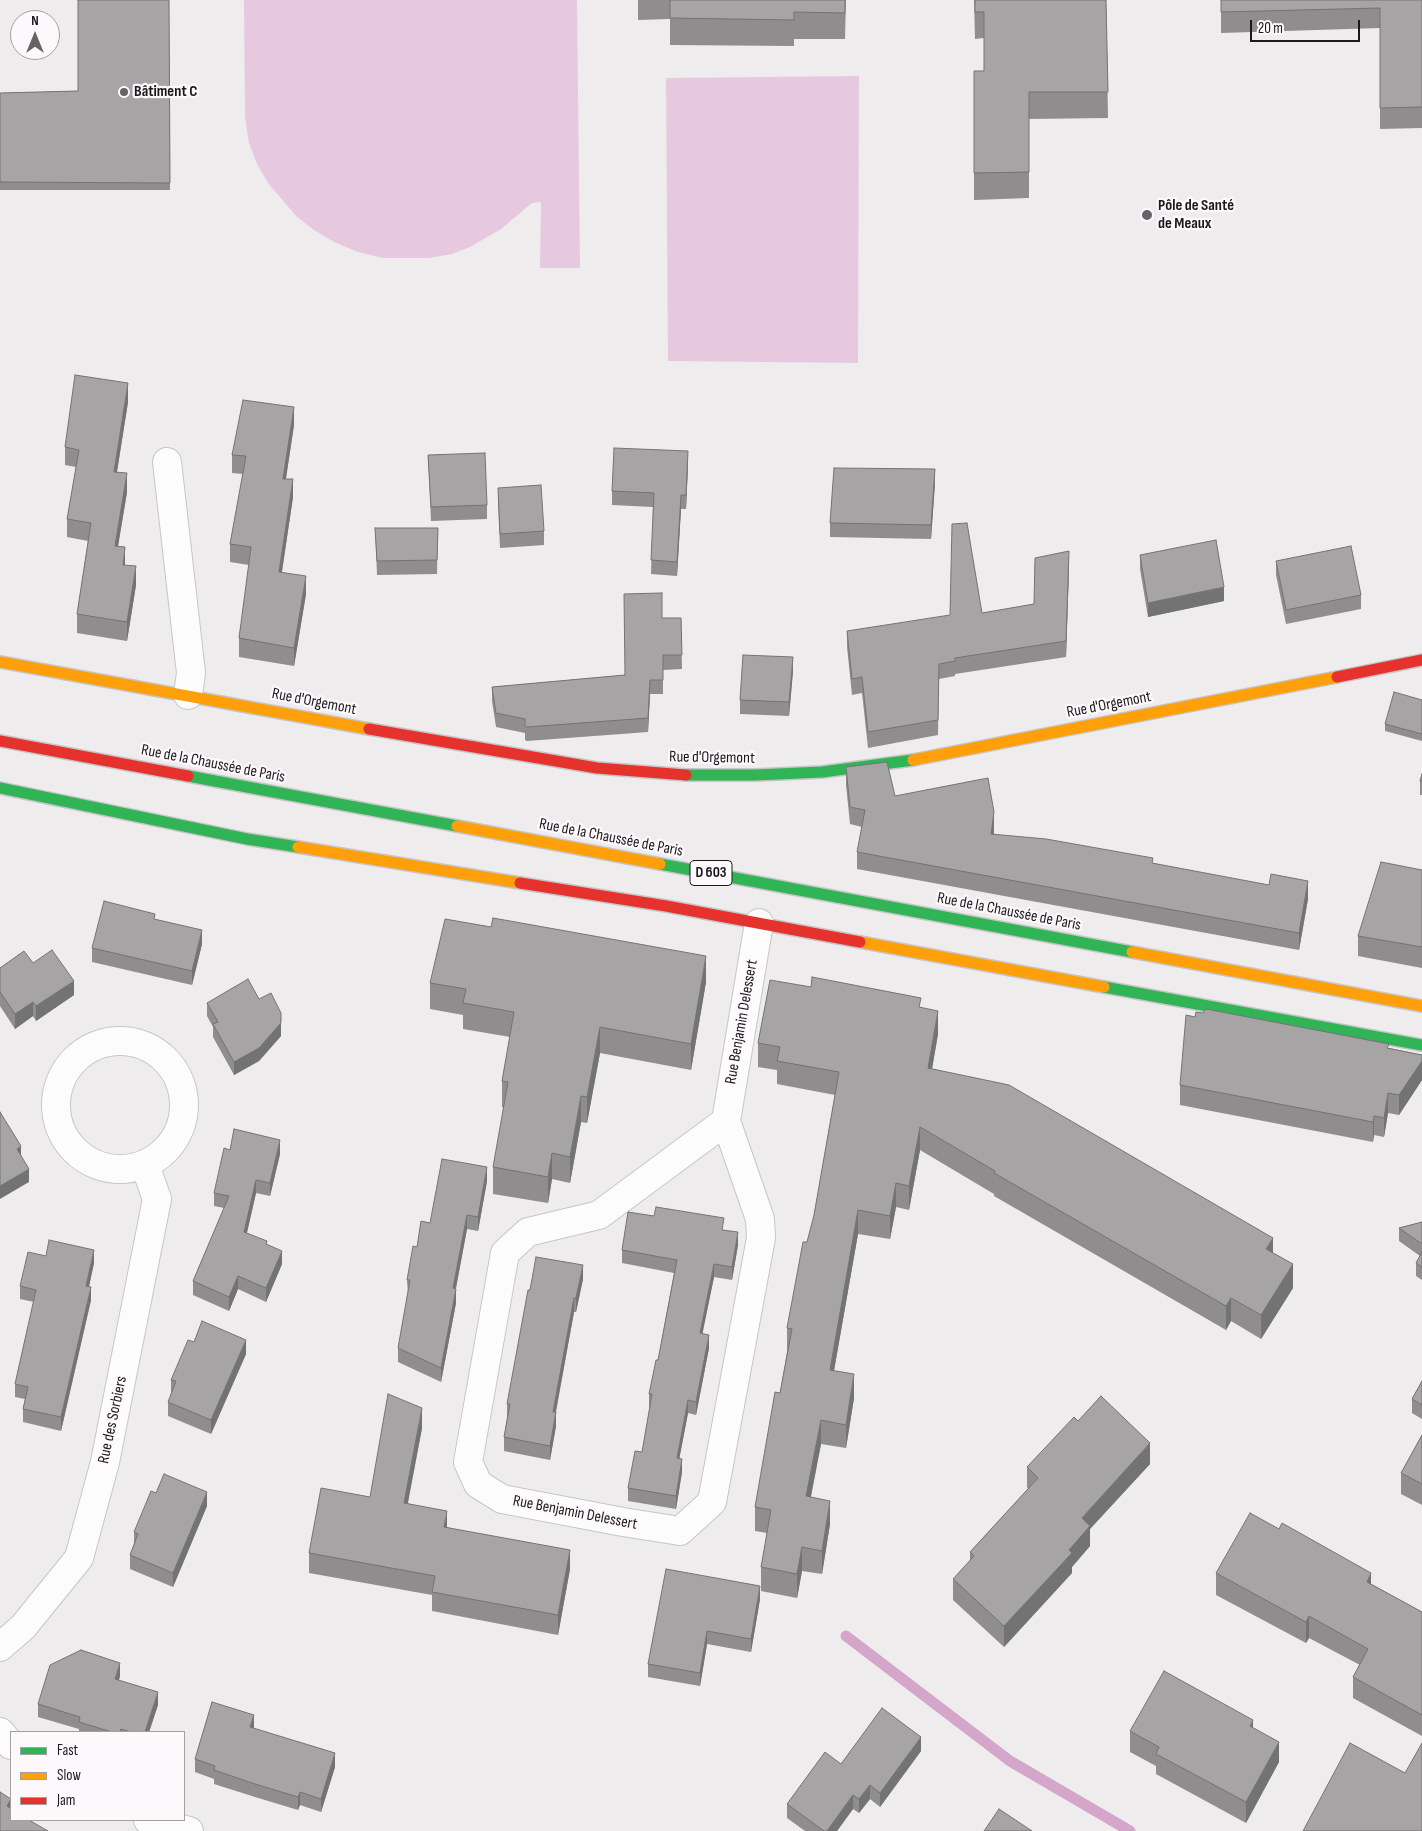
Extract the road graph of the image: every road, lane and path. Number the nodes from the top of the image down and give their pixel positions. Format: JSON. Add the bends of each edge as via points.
{"nodes":[{"id":1,"x":167,"y":462,"type":"dead end"},
{"id":2,"x":1422,"y":660,"type":"edge"},
{"id":3,"x":0,"y":662,"type":"edge"},
{"id":4,"x":188,"y":695,"type":"junction"},
{"id":5,"x":0,"y":741,"type":"edge"},
{"id":6,"x":0,"y":788,"type":"edge"},
{"id":7,"x":759,"y":923,"type":"junction"},
{"id":8,"x":1422,"y":1006,"type":"edge"},
{"id":9,"x":1422,"y":1046,"type":"edge"},
{"id":10,"x":726,"y":1121,"type":"junction"},
{"id":11,"x":144,"y":1165,"type":"junction"},
{"id":12,"x":0,"y":1647,"type":"edge"},
{"id":13,"x":0,"y":1732,"type":"edge"},
{"id":14,"x":10,"y":1744,"type":"edge"},
{"id":15,"x":152,"y":1821,"type":"edge"},
{"id":16,"x":189,"y":1831,"type":"edge"}],
"edges":[{"from":1,"to":4,"type":"street","via":[[191,673]]},
{"from":2,"to":4,"type":"main road","name":"Rue d'Orgemont","via":[[899,763],[822,772],[756,775],[679,775],[597,768]]},
{"from":3,"to":4,"type":"main road","name":"Rue d'Orgemont"},
{"from":5,"to":8,"type":"main road","name":"Rue de la Chaussée de Paris","number":"D 603"},
{"from":6,"to":7,"type":"main road","number":"D 603","via":[[247,839]]},
{"from":7,"to":9,"type":"main road","number":"D 603"},
{"from":7,"to":10,"type":"street","name":"Rue Benjamin Delessert"},
{"from":10,"to":10,"type":"street","name":"Rue Benjamin Delessert","via":[[599,1215],[528,1232],[505,1254],[468,1462],[478,1484],[502,1499],[680,1531],[712,1502],[762,1238],[760,1219]]},
{"from":11,"to":11,"type":"street","via":[[173,1142],[185,1108],[183,1089],[164,1058],[149,1048],[132,1041],[96,1045],[80,1054],[67,1068],[59,1084],[56,1102],[64,1137],[76,1152],[108,1168]]},
{"from":11,"to":12,"type":"street","name":"Rue des Sorbiers","via":[[158,1199],[105,1462],[79,1558],[23,1627]]},
{"from":13,"to":14,"type":"street"},
{"from":15,"to":16,"type":"street"}]}
